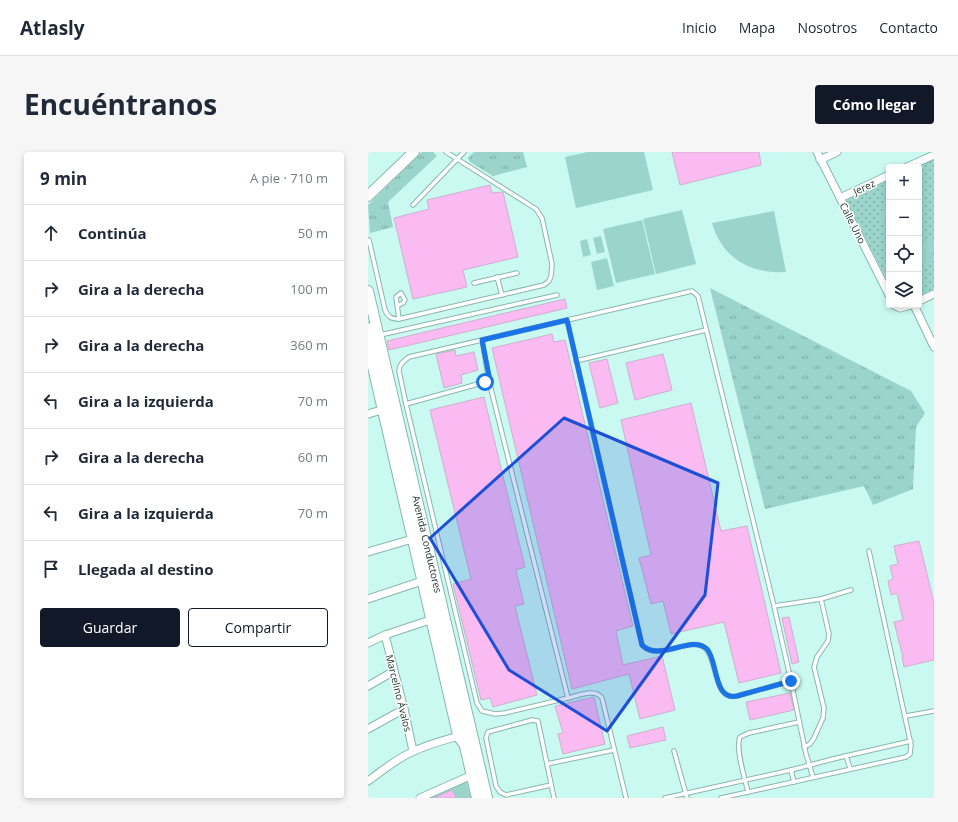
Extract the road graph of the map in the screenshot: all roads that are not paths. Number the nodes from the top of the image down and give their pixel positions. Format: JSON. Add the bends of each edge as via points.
{"nodes":[{"id":1,"x":406,"y":152,"type":"edge"},
{"id":2,"x":414,"y":152,"type":"edge"},
{"id":3,"x":446,"y":152,"type":"edge"},
{"id":4,"x":464,"y":152,"type":"edge"},
{"id":5,"x":817,"y":152,"type":"edge"},
{"id":6,"x":837,"y":152,"type":"edge"},
{"id":7,"x":934,"y":155,"type":"edge"},
{"id":8,"x":457,"y":159,"type":"junction"},
{"id":9,"x":820,"y":160,"type":"junction"},
{"id":10,"x":914,"y":164,"type":"edge"},
{"id":11,"x":886,"y":176,"type":"edge"},
{"id":12,"x":368,"y":188,"type":"edge"},
{"id":13,"x":368,"y":196,"type":"edge"},
{"id":14,"x":840,"y":198,"type":"junction"},
{"id":15,"x":413,"y":205,"type":"dead end"},
{"id":16,"x":369,"y":240,"type":"dead end"},
{"id":17,"x":517,"y":273,"type":"dead end"},
{"id":18,"x":497,"y":277,"type":"junction"},
{"id":19,"x":474,"y":283,"type":"dead end"},
{"id":20,"x":886,"y":289,"type":"edge"},
{"id":21,"x":368,"y":291,"type":"edge"},
{"id":22,"x":934,"y":294,"type":"edge"},
{"id":23,"x":502,"y":295,"type":"junction"},
{"id":24,"x":557,"y":295,"type":"dead end"},
{"id":25,"x":922,"y":300,"type":"edge"},
{"id":26,"x":397,"y":306,"type":"dead end"},
{"id":27,"x":915,"y":308,"type":"edge"},
{"id":28,"x":399,"y":319,"type":"junction"},
{"id":29,"x":567,"y":320,"type":"junction"},
{"id":30,"x":368,"y":328,"type":"edge"},
{"id":31,"x":706,"y":330,"type":"junction"},
{"id":32,"x":378,"y":335,"type":"junction"},
{"id":33,"x":482,"y":340,"type":"junction"},
{"id":34,"x":933,"y":344,"type":"edge"},
{"id":35,"x":368,"y":352,"type":"edge"},
{"id":36,"x":576,"y":361,"type":"junction"},
{"id":37,"x":490,"y":381,"type":"junction"},
{"id":38,"x":406,"y":404,"type":"junction"},
{"id":39,"x":384,"y":409,"type":"junction"},
{"id":40,"x":368,"y":414,"type":"edge"},
{"id":41,"x":415,"y":539,"type":"junction"},
{"id":42,"x":869,"y":551,"type":"dead end"},
{"id":43,"x":368,"y":552,"type":"edge"},
{"id":44,"x":424,"y":580,"type":"junction"},
{"id":45,"x":851,"y":590,"type":"dead end"},
{"id":46,"x":368,"y":599,"type":"edge"},
{"id":47,"x":821,"y":599,"type":"junction"},
{"id":48,"x":774,"y":606,"type":"junction"},
{"id":49,"x":433,"y":619,"type":"junction"},
{"id":50,"x":385,"y":635,"type":"junction"},
{"id":51,"x":368,"y":643,"type":"edge"},
{"id":52,"x":394,"y":671,"type":"junction"},
{"id":53,"x":791,"y":681,"type":"junction"},
{"id":54,"x":368,"y":686,"type":"edge"},
{"id":55,"x":568,"y":698,"type":"junction"},
{"id":56,"x":404,"y":709,"type":"junction"},
{"id":57,"x":934,"y":711,"type":"edge"},
{"id":58,"x":906,"y":716,"type":"junction"},
{"id":59,"x":799,"y":722,"type":"junction"},
{"id":60,"x":368,"y":729,"type":"edge"},
{"id":61,"x":460,"y":736,"type":"junction"},
{"id":62,"x":910,"y":741,"type":"junction"},
{"id":63,"x":804,"y":747,"type":"junction"},
{"id":64,"x":614,"y":750,"type":"junction"},
{"id":65,"x":413,"y":751,"type":"junction"},
{"id":66,"x":674,"y":751,"type":"dead end"},
{"id":67,"x":846,"y":756,"type":"junction"},
{"id":68,"x":547,"y":764,"type":"junction"},
{"id":69,"x":809,"y":765,"type":"junction"},
{"id":70,"x":850,"y":768,"type":"junction"},
{"id":71,"x":790,"y":770,"type":"junction"},
{"id":72,"x":472,"y":775,"type":"junction"},
{"id":73,"x":813,"y":777,"type":"junction"},
{"id":74,"x":745,"y":780,"type":"junction"},
{"id":75,"x":368,"y":781,"type":"edge"},
{"id":76,"x":794,"y":782,"type":"junction"},
{"id":77,"x":551,"y":785,"type":"junction"},
{"id":78,"x":522,"y":792,"type":"junction"},
{"id":79,"x":748,"y":792,"type":"junction"},
{"id":80,"x":686,"y":793,"type":"junction"},
{"id":81,"x":420,"y":798,"type":"edge"},
{"id":82,"x":478,"y":798,"type":"edge"},
{"id":83,"x":487,"y":798,"type":"edge"},
{"id":84,"x":524,"y":798,"type":"edge"},
{"id":85,"x":554,"y":798,"type":"edge"},
{"id":86,"x":626,"y":798,"type":"edge"},
{"id":87,"x":665,"y":798,"type":"edge"},
{"id":88,"x":687,"y":798,"type":"edge"},
{"id":89,"x":721,"y":798,"type":"edge"}],
"edges":[{"from":1,"to":12,"type":"main road"},
{"from":2,"to":13,"type":"main road"},
{"from":3,"to":8,"type":"lane"},
{"from":4,"to":8,"type":"lane"},
{"from":5,"to":9,"type":"street","name":"Calle Uno"},
{"from":6,"to":9,"type":"street"},
{"from":7,"to":10,"type":"street"},
{"from":8,"to":15,"type":"lane"},
{"from":8,"to":23,"type":"lane","via":[[534,207],[542,218],[552,264],[549,281],[544,285]]},
{"from":9,"to":14,"type":"street","name":"Calle Uno"},
{"from":11,"to":14,"type":"street","name":"Jerez"},
{"from":14,"to":20,"type":"street","name":"Calle Uno"},
{"from":16,"to":28,"type":"lane","via":[[385,310],[390,318]]},
{"from":17,"to":18,"type":"lane"},
{"from":18,"to":19,"type":"lane"},
{"from":18,"to":23,"type":"lane"},
{"from":21,"to":32,"type":"main road","name":"Avenida Conductores"},
{"from":22,"to":25,"type":"street"},
{"from":23,"to":28,"type":"lane"},
{"from":24,"to":32,"type":"lane"},
{"from":26,"to":28,"type":"lane"},
{"from":27,"to":34,"type":"street"},
{"from":29,"to":31,"type":"lane","via":[[692,291],[698,296]]},
{"from":29,"to":33,"type":"lane"},
{"from":29,"to":36,"type":"lane"},
{"from":30,"to":39,"type":"main road","name":"Avenida Conductores"},
{"from":31,"to":36,"type":"lane"},
{"from":31,"to":48,"type":"lane"},
{"from":32,"to":83,"type":"main road","name":"Avenida Conductores"},
{"from":33,"to":37,"type":"lane"},
{"from":33,"to":38,"type":"lane","via":[[404,360],[398,371]]},
{"from":35,"to":39,"type":"street"},
{"from":36,"to":53,"type":"lane","via":[[642,645],[653,651],[693,645],[705,648],[711,657],[720,687],[730,697]]},
{"from":37,"to":38,"type":"lane"},
{"from":37,"to":55,"type":"lane"},
{"from":38,"to":55,"type":"lane","via":[[476,703],[482,711],[495,714]]},
{"from":39,"to":40,"type":"street"},
{"from":39,"to":41,"type":"main road","name":"Avenida Conductores"},
{"from":41,"to":43,"type":"street"},
{"from":41,"to":44,"type":"main road","name":"Avenida Conductores"},
{"from":42,"to":58,"type":"lane"},
{"from":44,"to":46,"type":"street"},
{"from":44,"to":49,"type":"main road","name":"Avenida Conductores"},
{"from":45,"to":47,"type":"lane"},
{"from":47,"to":48,"type":"lane"},
{"from":47,"to":63,"type":"lane","via":[[829,634],[814,667],[824,718],[810,744]]},
{"from":48,"to":53,"type":"lane"},
{"from":49,"to":50,"type":"street"},
{"from":49,"to":61,"type":"main road","name":"Avenida Conductores"},
{"from":50,"to":51,"type":"street"},
{"from":50,"to":52,"type":"street","name":"Marcelino Ávalos"},
{"from":52,"to":54,"type":"street"},
{"from":52,"to":56,"type":"street","name":"Marcelino Ávalos"},
{"from":53,"to":59,"type":"lane"},
{"from":55,"to":64,"type":"lane","via":[[591,693],[600,695]]},
{"from":56,"to":60,"type":"street"},
{"from":56,"to":65,"type":"street","name":"Marcelino Ávalos"},
{"from":57,"to":58,"type":"lane"},
{"from":58,"to":62,"type":"lane"},
{"from":59,"to":63,"type":"lane"},
{"from":59,"to":74,"type":"lane","via":[[740,737],[738,741]]},
{"from":61,"to":65,"type":"street"},
{"from":61,"to":72,"type":"main road","name":"Avenida Conductores","via":[[467,749]]},
{"from":62,"to":67,"type":"lane"},
{"from":62,"to":70,"type":"lane","via":[[910,751],[906,757]]},
{"from":63,"to":69,"type":"lane"},
{"from":64,"to":68,"type":"lane"},
{"from":64,"to":86,"type":"lane"},
{"from":65,"to":75,"type":"street"},
{"from":66,"to":80,"type":"lane"},
{"from":67,"to":69,"type":"lane"},
{"from":67,"to":70,"type":"lane"},
{"from":68,"to":77,"type":"lane"},
{"from":68,"to":78,"type":"lane","via":[[538,721],[532,720],[488,732],[486,738],[498,790],[506,795]]},
{"from":69,"to":71,"type":"lane"},
{"from":69,"to":73,"type":"lane"},
{"from":70,"to":73,"type":"lane"},
{"from":71,"to":74,"type":"lane"},
{"from":71,"to":76,"type":"lane"},
{"from":72,"to":81,"type":"street"},
{"from":72,"to":82,"type":"main road","name":"Avenida Conductores"},
{"from":73,"to":76,"type":"lane"},
{"from":74,"to":79,"type":"lane"},
{"from":74,"to":80,"type":"lane"},
{"from":76,"to":79,"type":"lane"},
{"from":77,"to":78,"type":"lane"},
{"from":77,"to":85,"type":"lane"},
{"from":78,"to":84,"type":"lane"},
{"from":79,"to":89,"type":"lane"},
{"from":80,"to":87,"type":"lane"},
{"from":80,"to":88,"type":"lane"}]}
